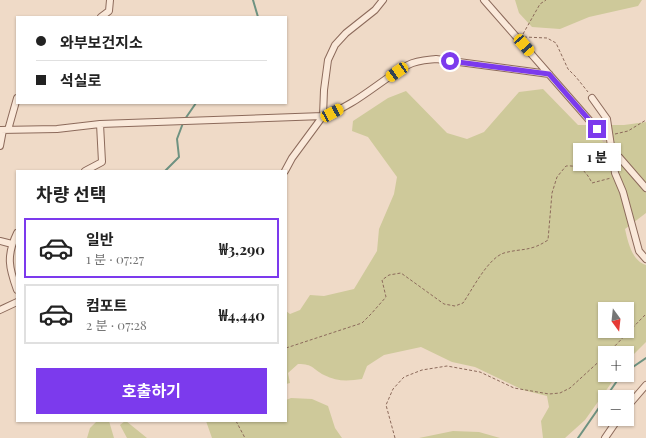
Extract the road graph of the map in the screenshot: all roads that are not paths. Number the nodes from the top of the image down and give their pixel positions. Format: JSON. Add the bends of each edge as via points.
{"nodes":[{"id":1,"x":110,"y":0,"type":"edge"},
{"id":2,"x":383,"y":0,"type":"edge"},
{"id":3,"x":484,"y":0,"type":"edge"},
{"id":4,"x":102,"y":16,"type":"edge"},
{"id":5,"x":549,"y":74,"type":"junction"},
{"id":6,"x":592,"y":98,"type":"road end"},
{"id":7,"x":16,"y":100,"type":"edge"},
{"id":8,"x":323,"y":116,"type":"junction"},
{"id":9,"x":100,"y":124,"type":"junction"},
{"id":10,"x":597,"y":129,"type":"tunnel mouth"},
{"id":11,"x":4,"y":130,"type":"edge"},
{"id":12,"x":0,"y":146,"type":"edge"},
{"id":13,"x":619,"y":157,"type":"tunnel mouth"},
{"id":14,"x":87,"y":170,"type":"edge"},
{"id":15,"x":286,"y":170,"type":"edge"},
{"id":16,"x":646,"y":188,"type":"edge"},
{"id":17,"x":16,"y":235,"type":"edge"},
{"id":18,"x":0,"y":241,"type":"edge"},
{"id":19,"x":12,"y":244,"type":"junction"},
{"id":20,"x":646,"y":259,"type":"edge"},
{"id":21,"x":16,"y":287,"type":"edge"},
{"id":22,"x":16,"y":302,"type":"edge"},
{"id":23,"x":0,"y":310,"type":"edge"},
{"id":24,"x":646,"y":385,"type":"edge"},
{"id":25,"x":634,"y":399,"type":"edge"},
{"id":26,"x":613,"y":426,"type":"edge"},
{"id":27,"x":605,"y":438,"type":"edge"}],
"edges":[{"from":1,"to":4,"type":"street","via":[[109,11]]},
{"from":2,"to":8,"type":"street","via":[[335,45],[328,60]]},
{"from":3,"to":5,"type":"street"},
{"from":5,"to":8,"type":"street","via":[[436,59],[421,61],[409,64],[351,104]]},
{"from":5,"to":10,"type":"street"},
{"from":6,"to":20,"type":"street","via":[[607,119],[617,177],[639,251]]},
{"from":7,"to":11,"type":"street"},
{"from":8,"to":9,"type":"street"},
{"from":8,"to":15,"type":"street"},
{"from":9,"to":11,"type":"street"},
{"from":9,"to":14,"type":"street","via":[[102,162]]},
{"from":11,"to":12,"type":"street"},
{"from":13,"to":16,"type":"street"},
{"from":17,"to":19,"type":"street"},
{"from":18,"to":19,"type":"street"},
{"from":19,"to":21,"type":"street","via":[[9,266]]},
{"from":22,"to":23,"type":"street"},
{"from":24,"to":25,"type":"street"},
{"from":26,"to":27,"type":"street"}]}
